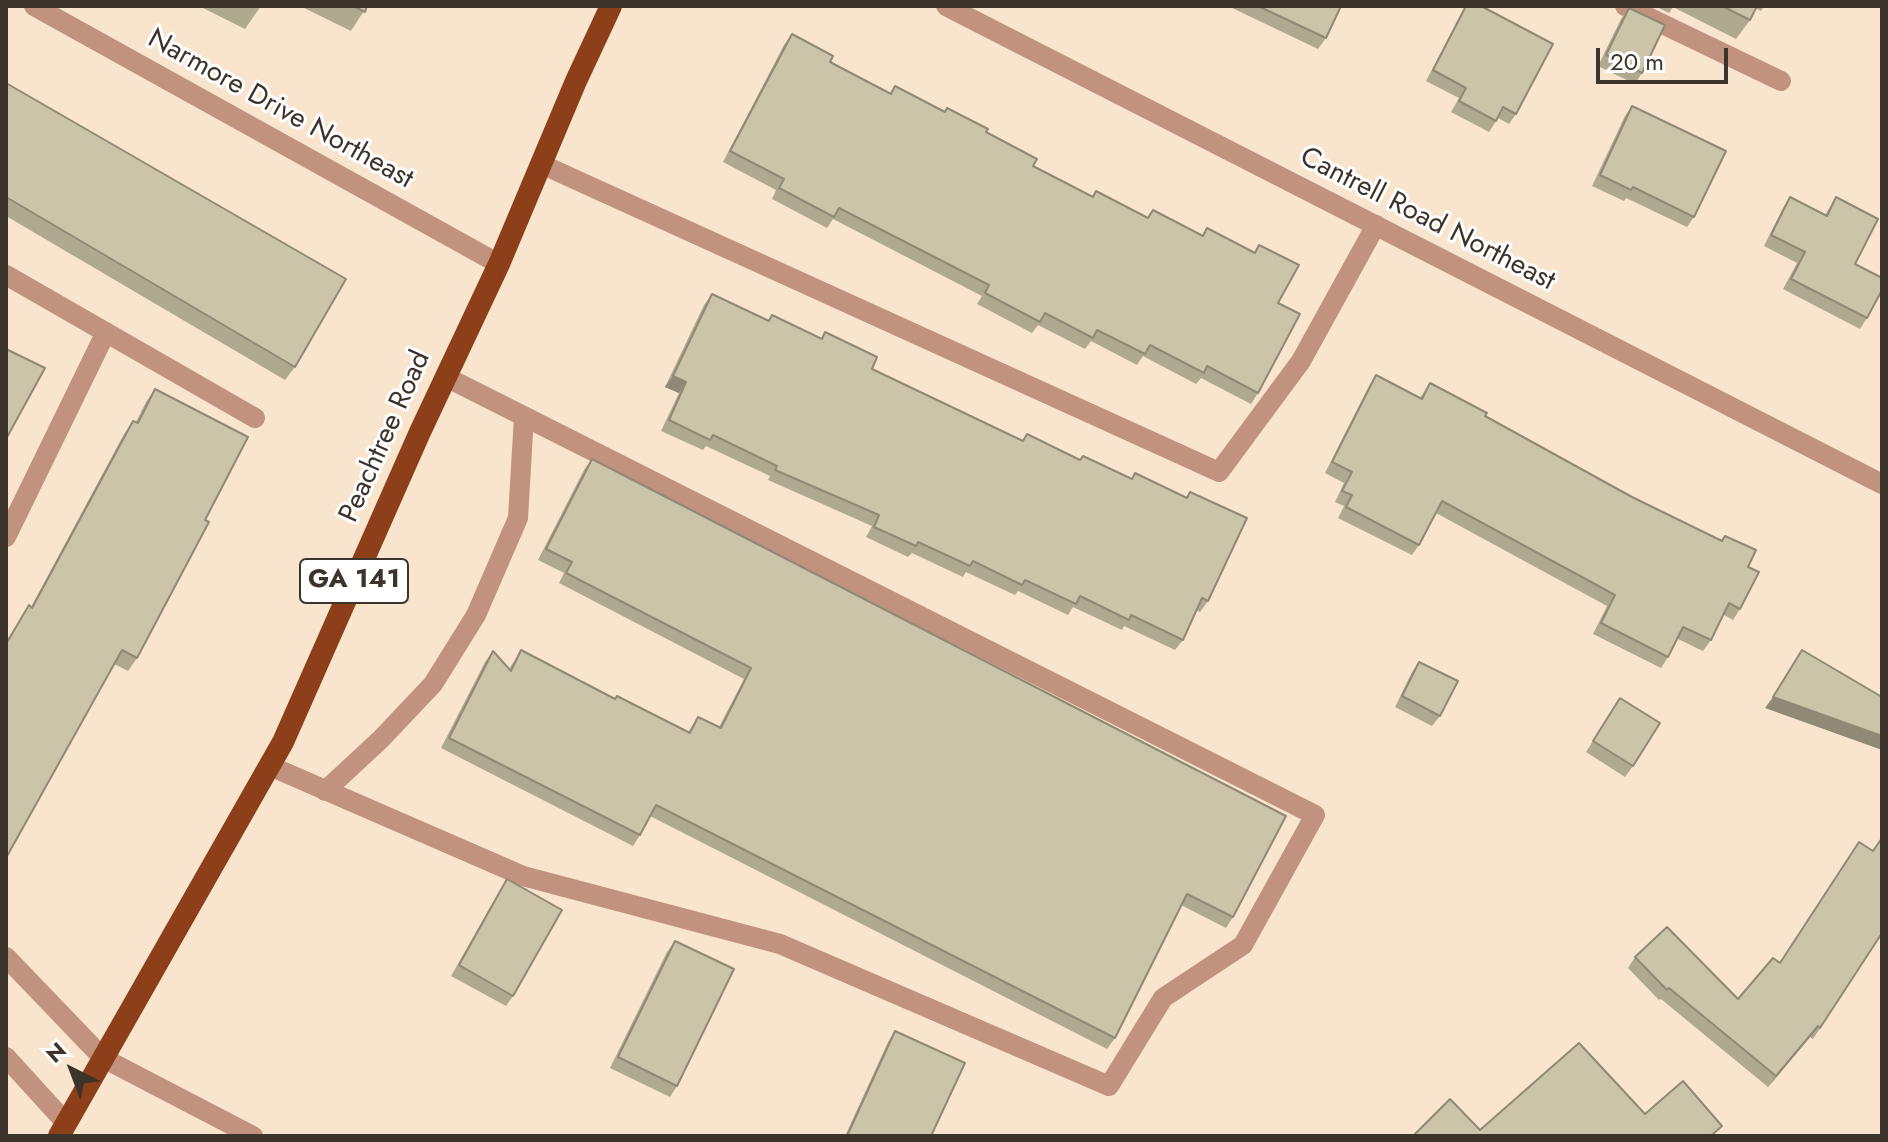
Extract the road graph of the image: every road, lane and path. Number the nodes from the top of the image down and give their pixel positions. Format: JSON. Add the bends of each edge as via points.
{"nodes":[{"id":1,"x":34,"y":6,"type":"edge"},
{"id":2,"x":611,"y":6,"type":"edge"},
{"id":3,"x":946,"y":6,"type":"edge"},
{"id":4,"x":1625,"y":6,"type":"edge"},
{"id":5,"x":1781,"y":81,"type":"dead end"},
{"id":6,"x":541,"y":164,"type":"junction"},
{"id":7,"x":1376,"y":225,"type":"junction"},
{"id":8,"x":499,"y":264,"type":"junction"},
{"id":9,"x":6,"y":275,"type":"edge"},
{"id":10,"x":106,"y":332,"type":"junction"},
{"id":11,"x":446,"y":377,"type":"junction"},
{"id":12,"x":524,"y":416,"type":"junction"},
{"id":13,"x":255,"y":418,"type":"dead end"},
{"id":14,"x":1882,"y":484,"type":"edge"},
{"id":15,"x":6,"y":537,"type":"edge"},
{"id":16,"x":270,"y":766,"type":"junction"},
{"id":17,"x":325,"y":791,"type":"junction"},
{"id":18,"x":6,"y":957,"type":"edge"},
{"id":19,"x":6,"y":1057,"type":"edge"},
{"id":20,"x":103,"y":1058,"type":"junction"},
{"id":21,"x":62,"y":1130,"type":"edge"},
{"id":22,"x":253,"y":1136,"type":"edge"}],
"edges":[{"from":1,"to":8,"type":"street","name":"Narmore Drive Northeast"},
{"from":2,"to":6,"type":"highway","name":"Peachtree Road","number":"GA 141"},
{"from":3,"to":7,"type":"street","name":"Cantrell Road Northeast"},
{"from":4,"to":5,"type":"street"},
{"from":6,"to":7,"type":"street","via":[[1219,472],[1301,361]]},
{"from":6,"to":8,"type":"highway","name":"Peachtree Road","number":"GA 141"},
{"from":7,"to":14,"type":"street","name":"Cantrell Road Northeast"},
{"from":8,"to":11,"type":"highway","name":"Peachtree Road","number":"GA 141"},
{"from":9,"to":10,"type":"street"},
{"from":10,"to":13,"type":"street"},
{"from":10,"to":15,"type":"street"},
{"from":11,"to":12,"type":"street"},
{"from":11,"to":16,"type":"highway","name":"Peachtree Road","number":"GA 141"},
{"from":12,"to":17,"type":"street","via":[[518,518],[476,615],[433,684]]},
{"from":12,"to":17,"type":"street","via":[[1315,815],[1243,945],[1163,998],[1109,1086],[780,944],[523,876]]},
{"from":16,"to":17,"type":"street"},
{"from":16,"to":20,"type":"highway","name":"Peachtree Road","number":"GA 141"},
{"from":18,"to":20,"type":"street"},
{"from":19,"to":21,"type":"street"},
{"from":20,"to":21,"type":"highway","name":"Peachtree Road","number":"GA 141"},
{"from":20,"to":22,"type":"street"}]}
